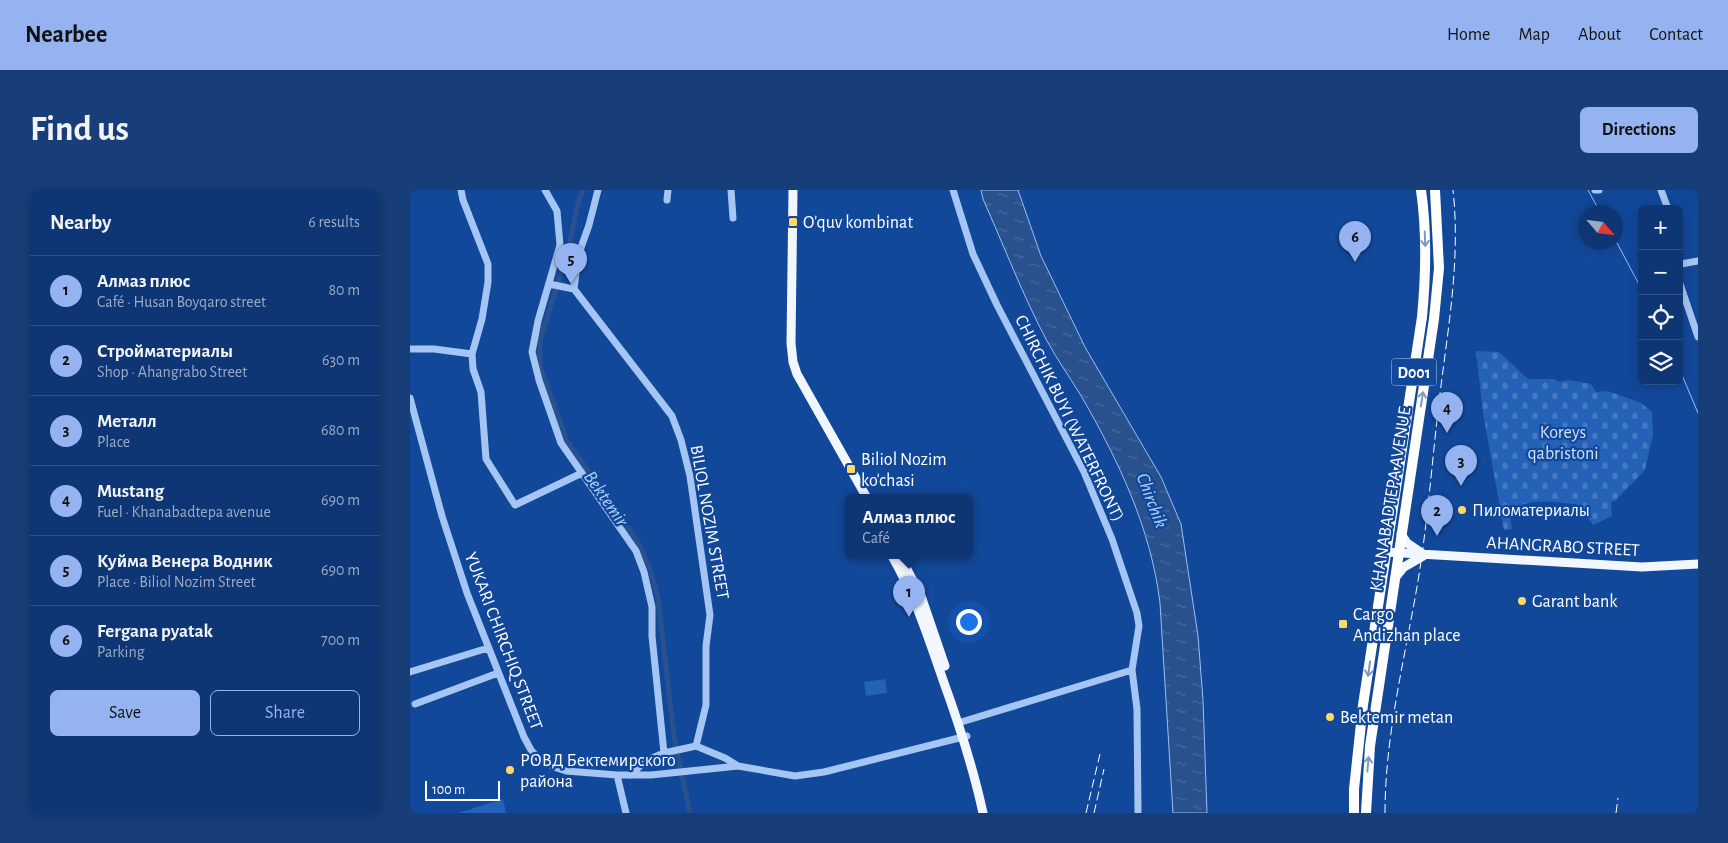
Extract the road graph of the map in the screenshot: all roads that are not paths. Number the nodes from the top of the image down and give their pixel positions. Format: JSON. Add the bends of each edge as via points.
{"nodes":[{"id":1,"x":461,"y":190,"type":"edge"},
{"id":2,"x":545,"y":190,"type":"edge"},
{"id":3,"x":598,"y":190,"type":"edge"},
{"id":4,"x":668,"y":190,"type":"edge"},
{"id":5,"x":731,"y":190,"type":"edge"},
{"id":6,"x":789,"y":190,"type":"edge"},
{"id":7,"x":793,"y":190,"type":"edge"},
{"id":8,"x":953,"y":190,"type":"edge"},
{"id":9,"x":1421,"y":190,"type":"edge"},
{"id":10,"x":1435,"y":190,"type":"edge"},
{"id":11,"x":1595,"y":190,"type":"edge"},
{"id":12,"x":1600,"y":190,"type":"edge"},
{"id":13,"x":1661,"y":190,"type":"edge"},
{"id":14,"x":667,"y":200,"type":"dead end"},
{"id":15,"x":1667,"y":205,"type":"edge"},
{"id":16,"x":733,"y":218,"type":"dead end"},
{"id":17,"x":1698,"y":261,"type":"edge"},
{"id":18,"x":1683,"y":264,"type":"edge"},
{"id":19,"x":549,"y":284,"type":"junction"},
{"id":20,"x":1425,"y":285,"type":"junction"},
{"id":21,"x":1437,"y":285,"type":"junction"},
{"id":22,"x":574,"y":289,"type":"junction"},
{"id":23,"x":1683,"y":293,"type":"edge"},
{"id":24,"x":1698,"y":337,"type":"edge"},
{"id":25,"x":410,"y":349,"type":"edge"},
{"id":26,"x":472,"y":354,"type":"junction"},
{"id":27,"x":410,"y":398,"type":"edge"},
{"id":28,"x":582,"y":473,"type":"junction"},
{"id":29,"x":858,"y":494,"type":"edge"},
{"id":30,"x":865,"y":494,"type":"edge"},
{"id":31,"x":1402,"y":534,"type":"junction"},
{"id":32,"x":1386,"y":552,"type":"junction"},
{"id":33,"x":1399,"y":553,"type":"junction"},
{"id":34,"x":1426,"y":555,"type":"junction"},
{"id":35,"x":898,"y":559,"type":"edge"},
{"id":36,"x":1698,"y":564,"type":"edge"},
{"id":37,"x":1395,"y":578,"type":"junction"},
{"id":38,"x":488,"y":648,"type":"junction"},
{"id":39,"x":1132,"y":670,"type":"junction"},
{"id":40,"x":410,"y":672,"type":"edge"},
{"id":41,"x":498,"y":673,"type":"junction"},
{"id":42,"x":415,"y":704,"type":"dead end"},
{"id":43,"x":960,"y":722,"type":"junction"},
{"id":44,"x":965,"y":737,"type":"junction"},
{"id":45,"x":696,"y":746,"type":"junction"},
{"id":46,"x":667,"y":752,"type":"junction"},
{"id":47,"x":738,"y":766,"type":"junction"},
{"id":48,"x":617,"y":775,"type":"junction"},
{"id":49,"x":631,"y":775,"type":"junction"},
{"id":50,"x":626,"y":813,"type":"edge"},
{"id":51,"x":982,"y":813,"type":"edge"},
{"id":52,"x":987,"y":813,"type":"edge"},
{"id":53,"x":1138,"y":813,"type":"edge"},
{"id":54,"x":1354,"y":813,"type":"edge"},
{"id":55,"x":1366,"y":813,"type":"edge"}],
"edges":[{"from":1,"to":26,"type":"street","via":[[488,264],[487,291]]},
{"from":2,"to":19,"type":"street","via":[[557,211],[560,245]]},
{"from":3,"to":22,"type":"street","via":[[578,256]]},
{"from":4,"to":14,"type":"street"},
{"from":5,"to":16,"type":"street"},
{"from":6,"to":29,"type":"main road","via":[[788,362],[792,376]]},
{"from":7,"to":30,"type":"main road","via":[[793,362]]},
{"from":8,"to":39,"type":"street","name":"CHIRCHIK BUYI (WATERFRONT)","via":[[973,254],[1084,472],[1112,538],[1139,620]]},
{"from":9,"to":20,"type":"highway","name":"KHANABADTEPA AVENUE","number":"D001","one_way":true},
{"from":10,"to":21,"type":"highway","name":"KHANABADTEPA AVENUE","number":"D001"},
{"from":11,"to":12,"type":"street"},
{"from":13,"to":15,"type":"street"},
{"from":17,"to":18,"type":"street"},
{"from":19,"to":22,"type":"street"},
{"from":19,"to":28,"type":"street","via":[[532,352],[561,443]]},
{"from":20,"to":21,"type":"highway"},
{"from":20,"to":32,"type":"highway","name":"KHANABADTEPA AVENUE","number":"D001"},
{"from":31,"to":21,"type":"highway","name":"KHANABADTEPA AVENUE","number":"D001","one_way":true},
{"from":22,"to":45,"type":"street","name":"BILIOL NOZIM STREET","via":[[672,416],[681,440],[690,476],[710,615],[706,646],[706,705]]},
{"from":23,"to":24,"type":"street"},
{"from":25,"to":26,"type":"street"},
{"from":26,"to":28,"type":"street","via":[[481,392],[486,459],[514,504]]},
{"from":27,"to":38,"type":"street","name":"YUKARI CHIRCHIQ STREET","via":[[442,516]]},
{"from":28,"to":46,"type":"street","via":[[636,550],[646,578]]},
{"from":31,"to":33,"type":"highway","name":"KHANABADTEPA AVENUE","number":"D001"},
{"from":31,"to":34,"type":"main road","via":[[1412,548]]},
{"from":32,"to":33,"type":"main road","name":"AHANGRABO STREET"},
{"from":32,"to":54,"type":"highway","name":"KHANABADTEPA AVENUE","number":"D001","one_way":true,"via":[[1363,705]]},
{"from":33,"to":34,"type":"main road","name":"AHANGRABO STREET"},
{"from":33,"to":37,"type":"highway","name":"KHANABADTEPA AVENUE","number":"D001"},
{"from":34,"to":36,"type":"main road","name":"AHANGRABO STREET","via":[[1642,567]]},
{"from":34,"to":37,"type":"main road","via":[[1408,563]]},
{"from":35,"to":43,"type":"main road","via":[[921,596]]},
{"from":55,"to":37,"type":"highway","name":"KHANABADTEPA AVENUE","number":"D001","one_way":true,"via":[[1368,762]]},
{"from":38,"to":40,"type":"street"},
{"from":38,"to":41,"type":"street","name":"YUKARI CHIRCHIQ STREET"},
{"from":39,"to":43,"type":"street"},
{"from":39,"to":53,"type":"street","name":"CHIRCHIK BUYI (WATERFRONT)","via":[[1137,709]]},
{"from":41,"to":42,"type":"street"},
{"from":41,"to":48,"type":"street","name":"YUKARI CHIRCHIQ STREET","via":[[527,744],[539,759],[562,770]]},
{"from":43,"to":44,"type":"main road"},
{"from":44,"to":47,"type":"street","name":"YUKARI CHIRCHIQ STREET","via":[[811,775],[795,776]]},
{"from":44,"to":51,"type":"main road"},
{"from":44,"to":52,"type":"main road","via":[[977,768]]},
{"from":45,"to":46,"type":"street"},
{"from":45,"to":47,"type":"street"},
{"from":46,"to":49,"type":"street","via":[[646,761]]},
{"from":47,"to":49,"type":"street","name":"YUKARI CHIRCHIQ STREET"},
{"from":48,"to":49,"type":"street","name":"YUKARI CHIRCHIQ STREET"},
{"from":48,"to":50,"type":"street"}]}
